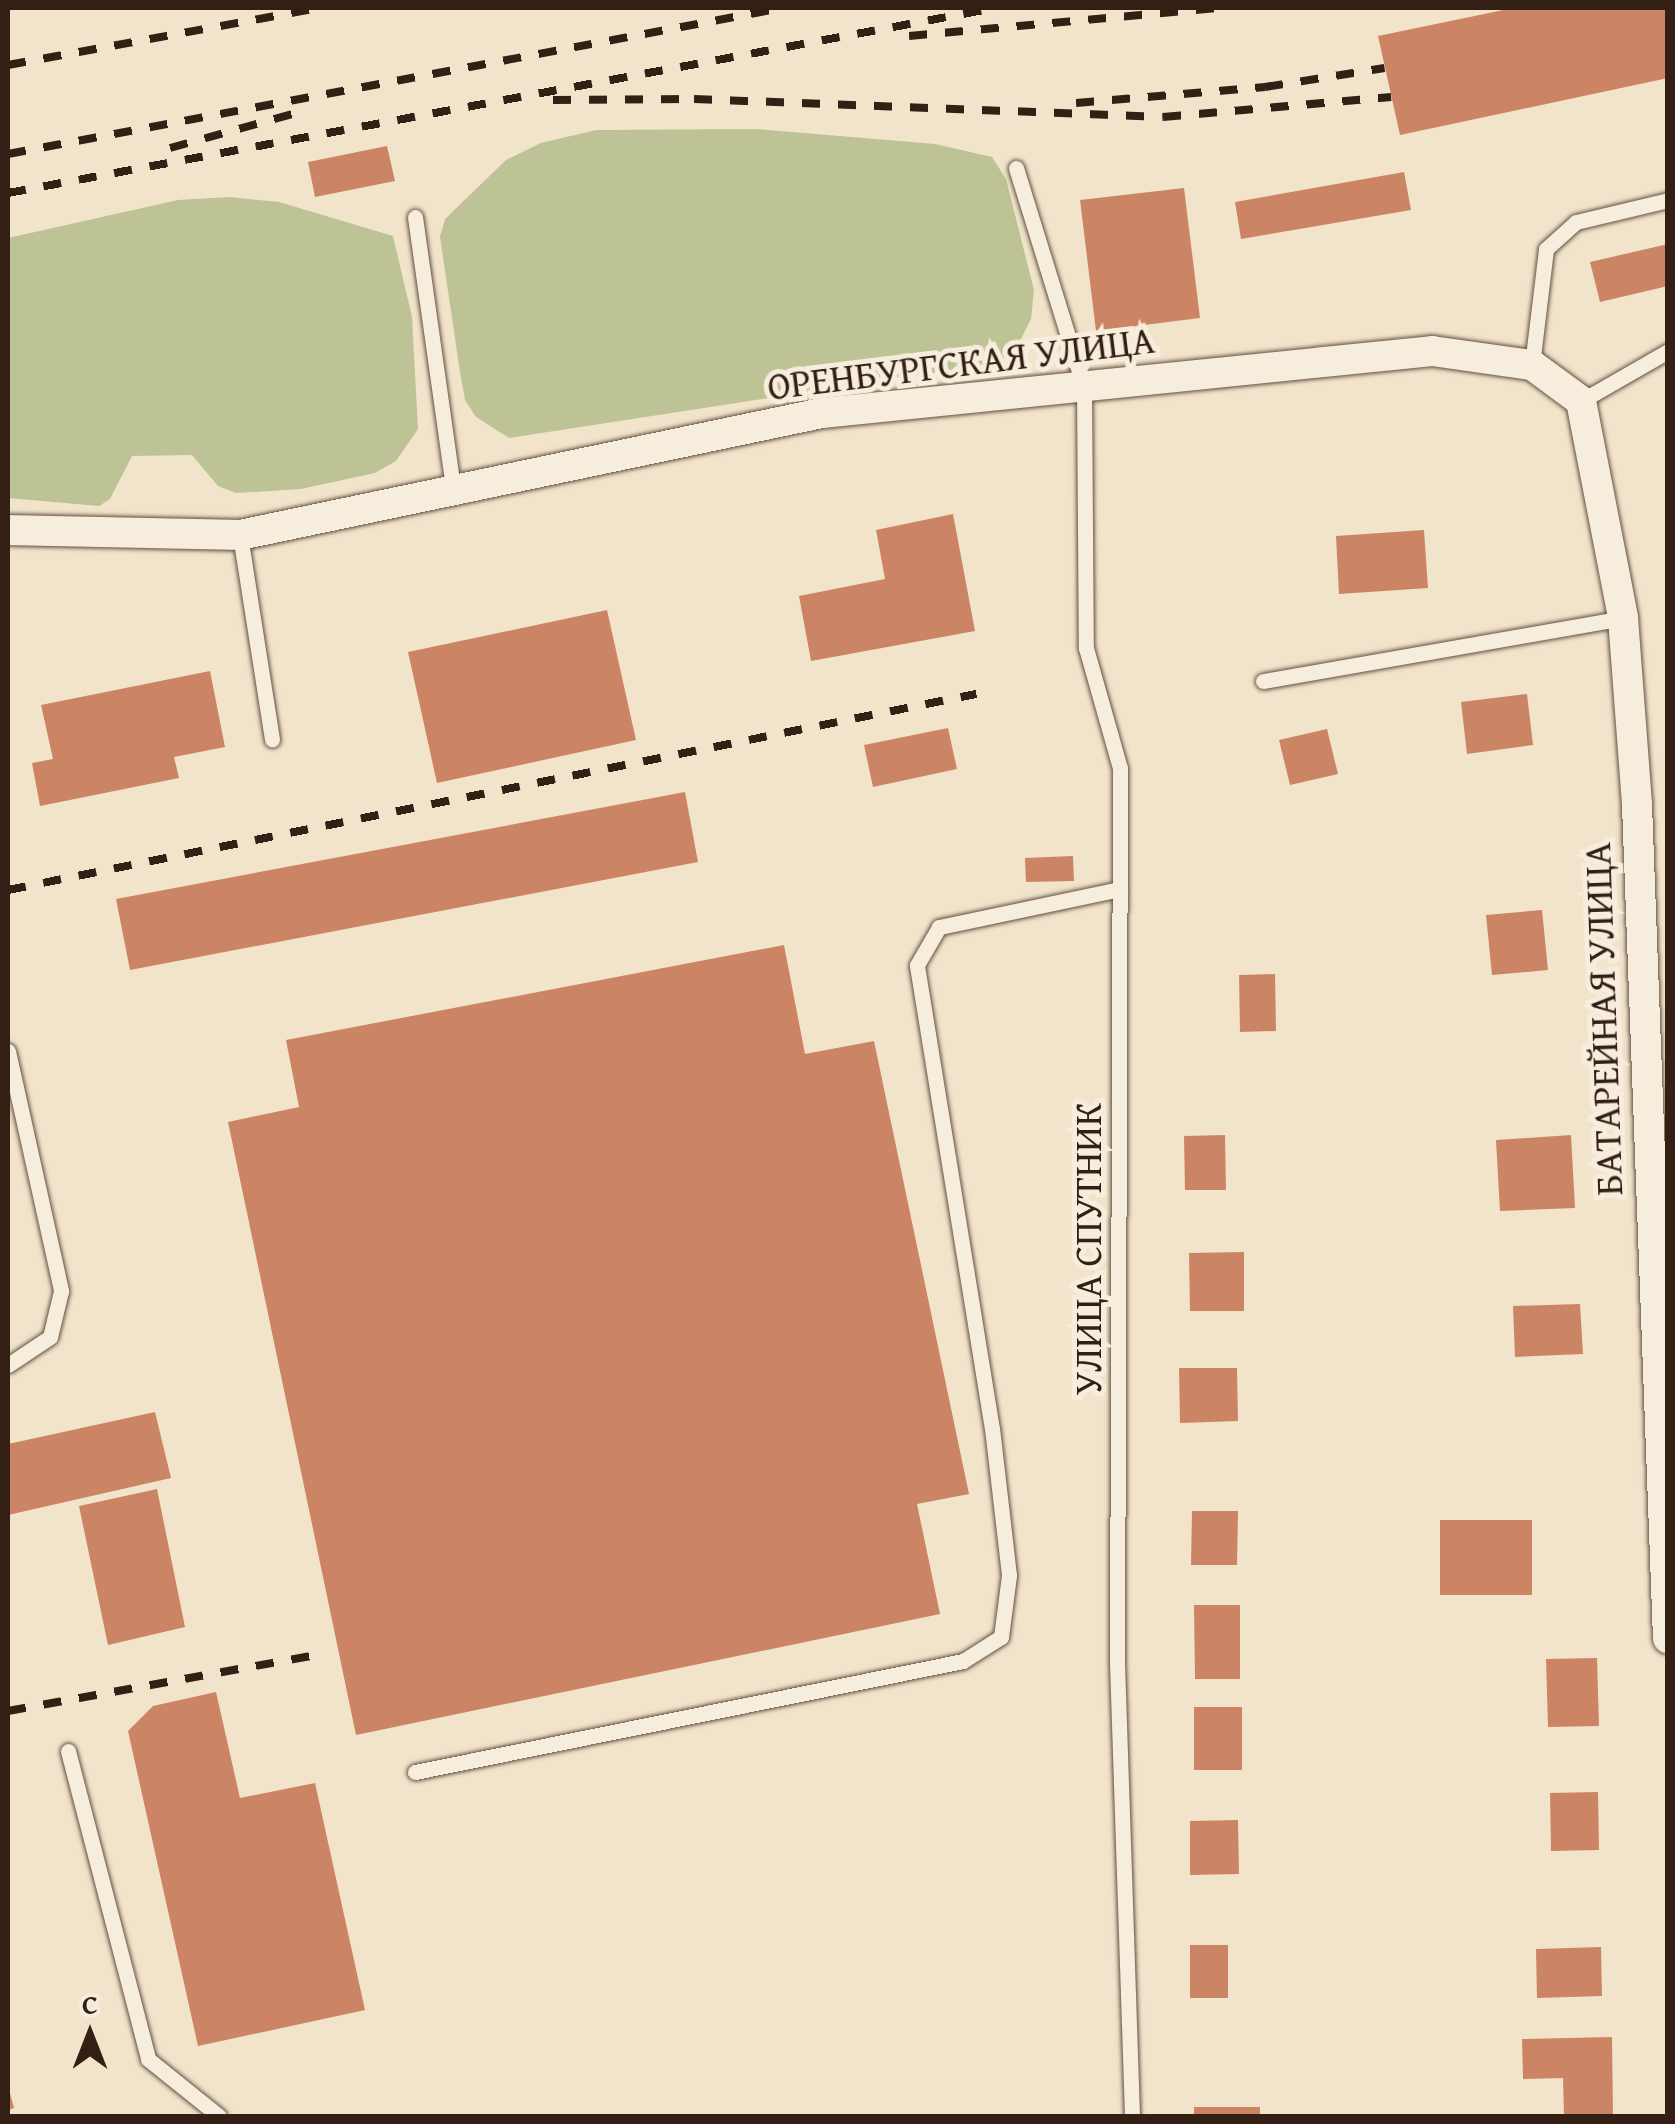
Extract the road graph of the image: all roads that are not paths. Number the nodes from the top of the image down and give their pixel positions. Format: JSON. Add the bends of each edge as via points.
{"nodes":[{"id":1,"x":1016,"y":168,"type":"dead end"},
{"id":2,"x":1668,"y":200,"type":"edge"},
{"id":3,"x":415,"y":217,"type":"dead end"},
{"id":4,"x":1668,"y":351,"type":"edge"},
{"id":5,"x":1532,"y":365,"type":"junction"},
{"id":6,"x":1084,"y":386,"type":"junction"},
{"id":7,"x":1581,"y":402,"type":"junction"},
{"id":8,"x":454,"y":495,"type":"junction"},
{"id":9,"x":8,"y":530,"type":"edge"},
{"id":10,"x":240,"y":535,"type":"junction"},
{"id":11,"x":1623,"y":618,"type":"junction"},
{"id":12,"x":1263,"y":681,"type":"dead end"},
{"id":13,"x":272,"y":740,"type":"dead end"},
{"id":14,"x":1120,"y":889,"type":"junction"},
{"id":15,"x":8,"y":1051,"type":"edge"},
{"id":16,"x":8,"y":1365,"type":"edge"},
{"id":17,"x":1668,"y":1638,"type":"edge"},
{"id":18,"x":68,"y":1751,"type":"dead end"},
{"id":19,"x":416,"y":1772,"type":"dead end"},
{"id":20,"x":219,"y":2116,"type":"edge"},
{"id":21,"x":1132,"y":2116,"type":"edge"}],
"edges":[{"from":1,"to":6,"type":"lane","name":"УЛИЦА СПУТНИК"},
{"from":2,"to":5,"type":"lane","via":[[1576,222],[1546,250]]},
{"from":3,"to":8,"type":"lane"},
{"from":4,"to":7,"type":"lane"},
{"from":5,"to":6,"type":"street","name":"ОРЕНБУРГСКАЯ УЛИЦА","via":[[1432,351]]},
{"from":5,"to":7,"type":"street","name":"ОРЕНБУРГСКАЯ УЛИЦА"},
{"from":6,"to":8,"type":"street","name":"ОРЕНБУРГСКАЯ УЛИЦА","via":[[822,413]]},
{"from":6,"to":14,"type":"lane","name":"УЛИЦА СПУТНИК","via":[[1086,648],[1120,768]]},
{"from":7,"to":11,"type":"street","name":"БАТАРЕЙНАЯ УЛИЦА"},
{"from":8,"to":10,"type":"street","name":"ОРЕНБУРГСКАЯ УЛИЦА"},
{"from":9,"to":10,"type":"street","name":"ОРЕНБУРГСКАЯ УЛИЦА"},
{"from":10,"to":13,"type":"lane"},
{"from":11,"to":12,"type":"lane"},
{"from":11,"to":17,"type":"street","name":"БАТАРЕЙНАЯ УЛИЦА","via":[[1638,804]]},
{"from":14,"to":19,"type":"lane","via":[[939,927],[917,965],[992,1429],[1008,1575],[1001,1637],[962,1661]]},
{"from":14,"to":21,"type":"lane","name":"УЛИЦА СПУТНИК","via":[[1117,1662]]},
{"from":15,"to":16,"type":"lane","via":[[61,1290],[50,1337]]},
{"from":18,"to":20,"type":"lane","via":[[148,2060]]}]}
